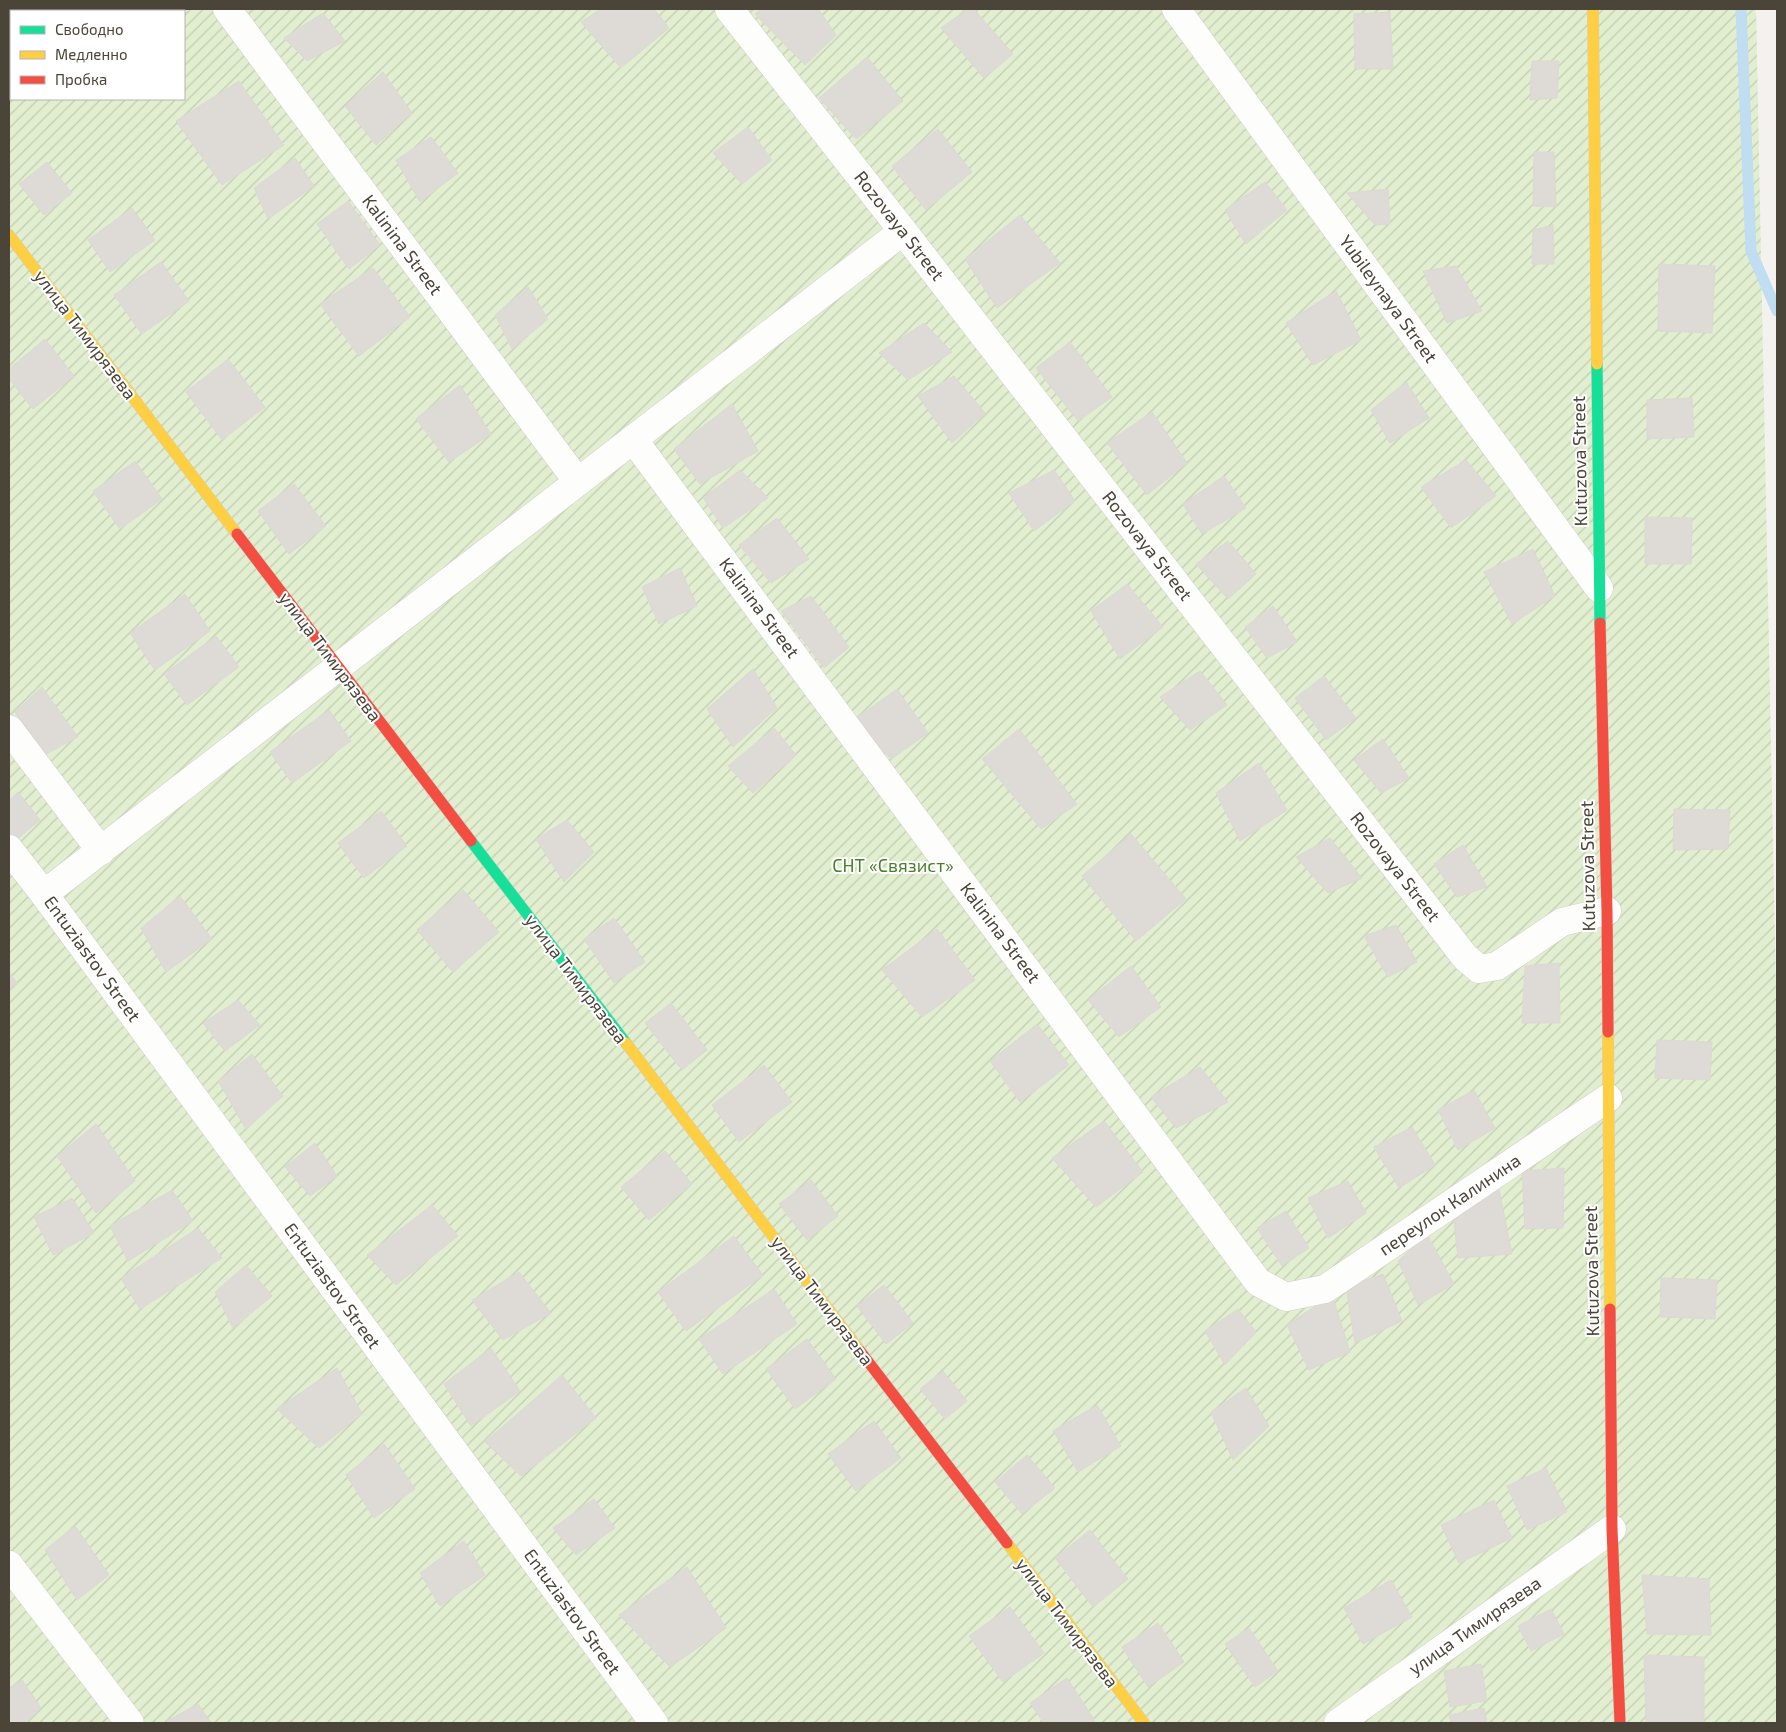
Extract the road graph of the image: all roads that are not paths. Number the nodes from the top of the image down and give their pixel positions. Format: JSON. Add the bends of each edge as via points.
{"nodes":[{"id":1,"x":227,"y":9,"type":"edge"},
{"id":2,"x":729,"y":9,"type":"edge"},
{"id":3,"x":1176,"y":9,"type":"edge"},
{"id":4,"x":1593,"y":9,"type":"edge"},
{"id":5,"x":903,"y":231,"type":"junction"},
{"id":6,"x":9,"y":235,"type":"edge"},
{"id":7,"x":634,"y":439,"type":"junction"},
{"id":8,"x":578,"y":482,"type":"junction"},
{"id":9,"x":1599,"y":588,"type":"junction"},
{"id":10,"x":338,"y":668,"type":"junction"},
{"id":11,"x":9,"y":729,"type":"edge"},
{"id":12,"x":9,"y":849,"type":"edge"},
{"id":13,"x":101,"y":851,"type":"junction"},
{"id":14,"x":44,"y":894,"type":"junction"},
{"id":15,"x":1607,"y":911,"type":"junction"},
{"id":16,"x":1608,"y":1098,"type":"junction"},
{"id":17,"x":1286,"y":1297,"type":"joint"},
{"id":18,"x":1612,"y":1529,"type":"junction"},
{"id":19,"x":9,"y":1565,"type":"edge"},
{"id":20,"x":130,"y":1723,"type":"edge"},
{"id":21,"x":654,"y":1723,"type":"edge"},
{"id":22,"x":1144,"y":1723,"type":"edge"},
{"id":23,"x":1338,"y":1723,"type":"edge"},
{"id":24,"x":1620,"y":1723,"type":"edge"}],
"edges":[{"from":1,"to":8,"type":"street","name":"Kalinina Street"},
{"from":2,"to":5,"type":"street","name":"Rozovaya Street"},
{"from":3,"to":9,"type":"street","name":"Yubileynaya Street"},
{"from":4,"to":9,"type":"street","name":"Kutuzova Street"},
{"from":5,"to":7,"type":"street"},
{"from":5,"to":15,"type":"street","name":"Rozovaya Street","via":[[1465,957],[1479,969],[1497,966],[1562,922]]},
{"from":6,"to":10,"type":"street","name":"улица Тимирязева"},
{"from":7,"to":8,"type":"street"},
{"from":7,"to":17,"type":"street","name":"Kalinina Street","via":[[1258,1282]]},
{"from":8,"to":10,"type":"street"},
{"from":9,"to":15,"type":"street","name":"Kutuzova Street"},
{"from":10,"to":13,"type":"street"},
{"from":10,"to":22,"type":"street","name":"улица Тимирязева"},
{"from":11,"to":13,"type":"street"},
{"from":12,"to":14,"type":"street","name":"Entuziastov Street"},
{"from":13,"to":14,"type":"street"},
{"from":14,"to":21,"type":"street","name":"Entuziastov Street"},
{"from":15,"to":16,"type":"street","name":"Kutuzova Street"},
{"from":16,"to":17,"type":"street","name":"переулок Калинина","via":[[1325,1289]]},
{"from":16,"to":18,"type":"street","name":"Kutuzova Street"},
{"from":18,"to":23,"type":"street","name":"улица Тимирязева"},
{"from":18,"to":24,"type":"street","name":"Kutuzova Street"},
{"from":19,"to":20,"type":"street"}]}
